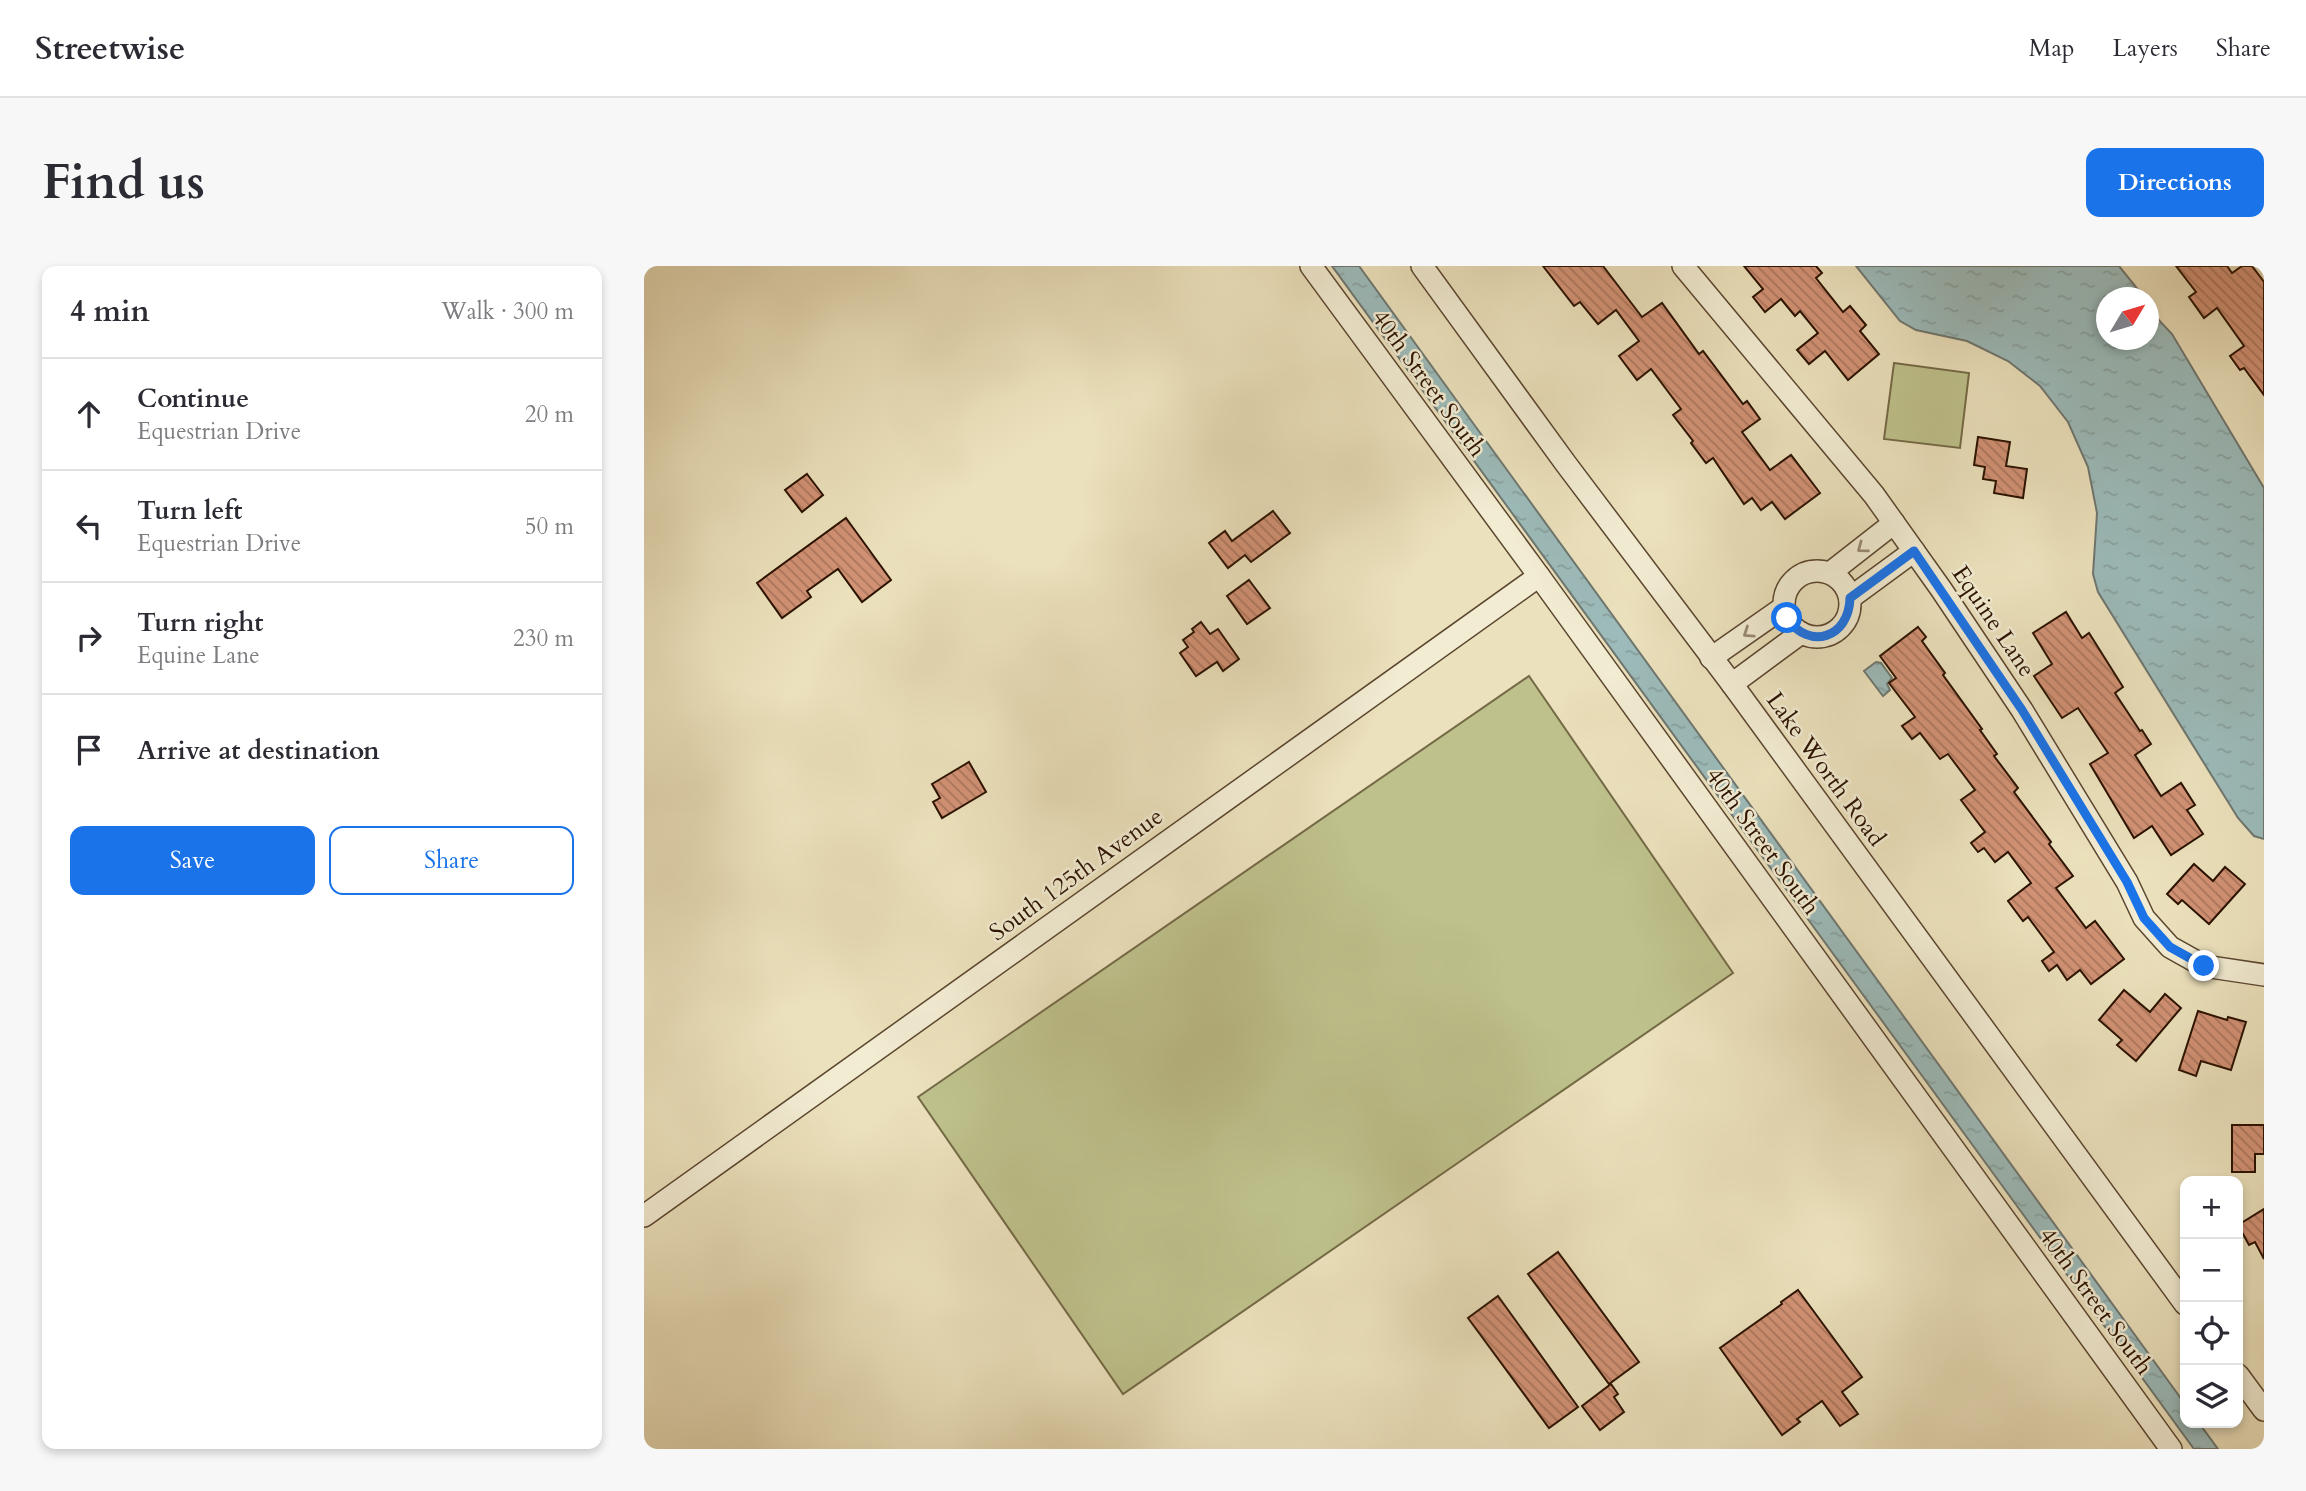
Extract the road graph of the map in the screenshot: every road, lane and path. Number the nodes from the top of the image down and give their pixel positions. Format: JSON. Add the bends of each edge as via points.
{"nodes":[{"id":1,"x":1311,"y":266,"type":"edge"},
{"id":2,"x":1422,"y":266,"type":"edge"},
{"id":3,"x":1683,"y":266,"type":"edge"},
{"id":4,"x":1894,"y":523,"type":"junction"},
{"id":5,"x":1914,"y":551,"type":"junction"},
{"id":6,"x":1830,"y":573,"type":"junction"},
{"id":7,"x":1539,"y":576,"type":"junction"},
{"id":8,"x":1850,"y":598,"type":"junction"},
{"id":9,"x":1784,"y":607,"type":"junction"},
{"id":10,"x":1801,"y":632,"type":"junction"},
{"id":11,"x":1712,"y":658,"type":"junction"},
{"id":12,"x":1732,"y":684,"type":"junction"},
{"id":13,"x":2264,"y":975,"type":"edge"},
{"id":14,"x":644,"y":1216,"type":"edge"},
{"id":15,"x":2184,"y":1302,"type":"edge"},
{"id":16,"x":2243,"y":1382,"type":"edge"},
{"id":17,"x":2264,"y":1410,"type":"edge"},
{"id":18,"x":2171,"y":1449,"type":"edge"}],
"edges":[{"from":1,"to":7,"type":"street","name":"40th Street South"},
{"from":2,"to":11,"type":"street","name":"Lake Worth Road"},
{"from":3,"to":4,"type":"street","name":"Equine Lane"},
{"from":4,"to":5,"type":"street","name":"Equine Lane"},
{"from":4,"to":6,"type":"street","one_way":true},
{"from":5,"to":8,"type":"street"},
{"from":5,"to":13,"type":"street","name":"Equine Lane","via":[[2022,710],[2127,882],[2144,918],[2170,947],[2204,966]]},
{"from":6,"to":8,"type":"street"},
{"from":6,"to":9,"type":"street","via":[[1818,570],[1797,577],[1789,586]]},
{"from":7,"to":14,"type":"street","name":"South 125th Avenue"},
{"from":7,"to":18,"type":"street","name":"40th Street South"},
{"from":8,"to":10,"type":"street","via":[[1840,628],[1821,637]]},
{"from":9,"to":10,"type":"street","via":[[1787,618]]},
{"from":9,"to":11,"type":"street","one_way":true},
{"from":10,"to":12,"type":"street"},
{"from":11,"to":12,"type":"street","name":"Lake Worth Road"},
{"from":12,"to":15,"type":"street","name":"Lake Worth Road"},
{"from":16,"to":17,"type":"street"}]}
